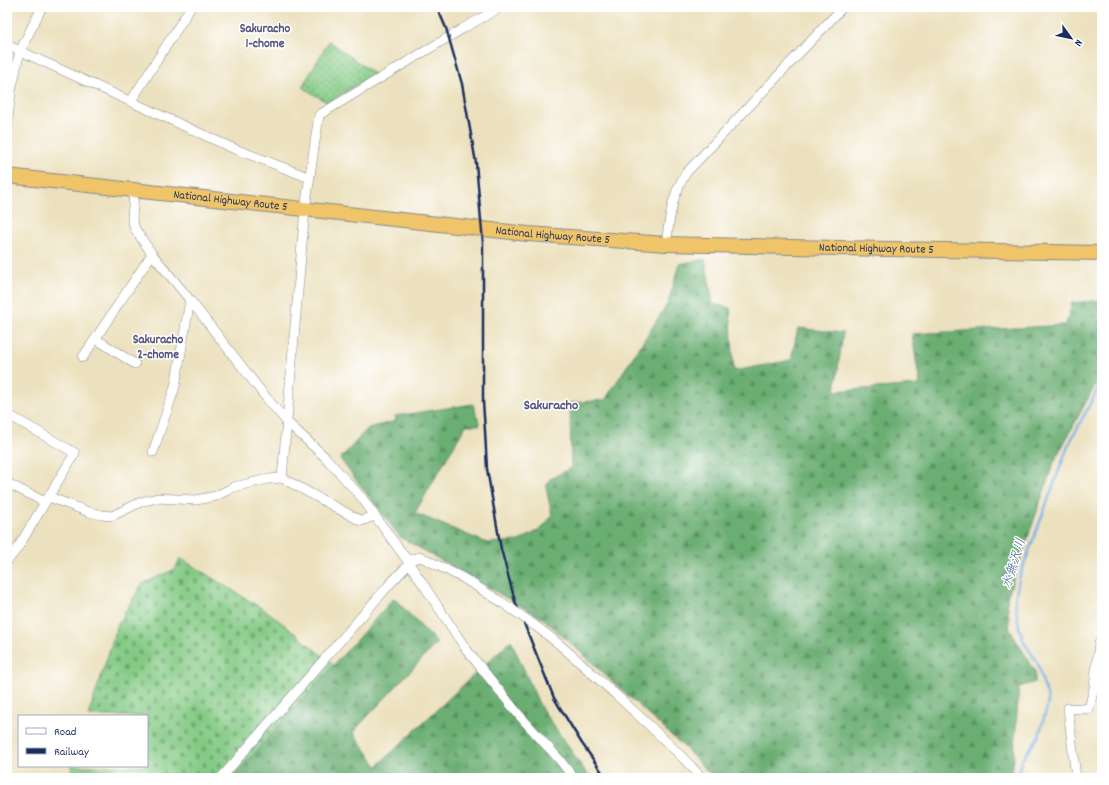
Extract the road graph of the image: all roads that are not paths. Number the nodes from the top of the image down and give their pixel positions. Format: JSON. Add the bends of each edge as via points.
{"nodes":[{"id":1,"x":42,"y":7,"type":"edge"},
{"id":2,"x":192,"y":7,"type":"edge"},
{"id":3,"x":501,"y":7,"type":"edge"},
{"id":4,"x":843,"y":7,"type":"edge"},
{"id":5,"x":7,"y":45,"type":"edge"},
{"id":6,"x":20,"y":51,"type":"junction"},
{"id":7,"x":131,"y":101,"type":"junction"},
{"id":8,"x":7,"y":129,"type":"edge"},
{"id":9,"x":7,"y":176,"type":"edge"},
{"id":10,"x":310,"y":178,"type":"junction"},
{"id":11,"x":134,"y":191,"type":"junction"},
{"id":12,"x":305,"y":209,"type":"junction"},
{"id":13,"x":666,"y":244,"type":"junction"},
{"id":14,"x":1102,"y":253,"type":"edge"},
{"id":15,"x":152,"y":254,"type":"junction"},
{"id":16,"x":190,"y":300,"type":"junction"},
{"id":17,"x":96,"y":339,"type":"junction"},
{"id":18,"x":83,"y":357,"type":"dead end"},
{"id":19,"x":135,"y":364,"type":"dead end"},
{"id":20,"x":7,"y":414,"type":"edge"},
{"id":21,"x":287,"y":422,"type":"junction"},
{"id":22,"x":153,"y":452,"type":"dead end"},
{"id":23,"x":282,"y":478,"type":"junction"},
{"id":24,"x":7,"y":483,"type":"edge"},
{"id":25,"x":47,"y":500,"type":"junction"},
{"id":26,"x":374,"y":516,"type":"junction"},
{"id":27,"x":7,"y":561,"type":"edge"},
{"id":28,"x":408,"y":562,"type":"junction"},
{"id":29,"x":1102,"y":643,"type":"edge"},
{"id":30,"x":1098,"y":688,"type":"edge"},
{"id":31,"x":221,"y":778,"type":"edge"},
{"id":32,"x":574,"y":778,"type":"edge"},
{"id":33,"x":702,"y":778,"type":"edge"},
{"id":34,"x":1076,"y":778,"type":"edge"}],
"edges":[{"from":1,"to":6,"type":"street"},
{"from":2,"to":7,"type":"street"},
{"from":3,"to":10,"type":"street","via":[[319,115]]},
{"from":4,"to":13,"type":"street","via":[[686,173],[673,199]]},
{"from":5,"to":6,"type":"street"},
{"from":6,"to":7,"type":"street"},
{"from":6,"to":8,"type":"street","via":[[11,91]]},
{"from":7,"to":10,"type":"street","via":[[230,146]]},
{"from":9,"to":11,"type":"highway","name":"National Highway Route 5"},
{"from":10,"to":12,"type":"street"},
{"from":11,"to":12,"type":"highway","name":"National Highway Route 5"},
{"from":11,"to":15,"type":"street","via":[[132,219],[135,229]]},
{"from":12,"to":13,"type":"highway","name":"National Highway Route 5","via":[[528,234]]},
{"from":12,"to":21,"type":"street"},
{"from":13,"to":14,"type":"highway","name":"National Highway Route 5"},
{"from":15,"to":16,"type":"street"},
{"from":15,"to":17,"type":"street"},
{"from":16,"to":21,"type":"street"},
{"from":16,"to":22,"type":"street","via":[[175,387]]},
{"from":17,"to":18,"type":"street"},
{"from":17,"to":19,"type":"street"},
{"from":20,"to":25,"type":"street","via":[[75,453]]},
{"from":21,"to":23,"type":"street"},
{"from":21,"to":26,"type":"street","via":[[325,456],[362,498]]},
{"from":23,"to":25,"type":"street","via":[[234,487],[216,496],[196,500],[157,498],[141,502],[112,516]]},
{"from":23,"to":26,"type":"street","via":[[361,522]]},
{"from":24,"to":25,"type":"street"},
{"from":25,"to":27,"type":"street"},
{"from":26,"to":28,"type":"street"},
{"from":28,"to":31,"type":"street"},
{"from":28,"to":32,"type":"street","via":[[466,649]]},
{"from":28,"to":33,"type":"street","bridge":true,"via":[[421,557],[463,578],[550,636],[634,711]]},
{"from":29,"to":30,"type":"street","via":[[1099,643]]},
{"from":30,"to":34,"type":"street","via":[[1089,709],[1068,708]]}]}
